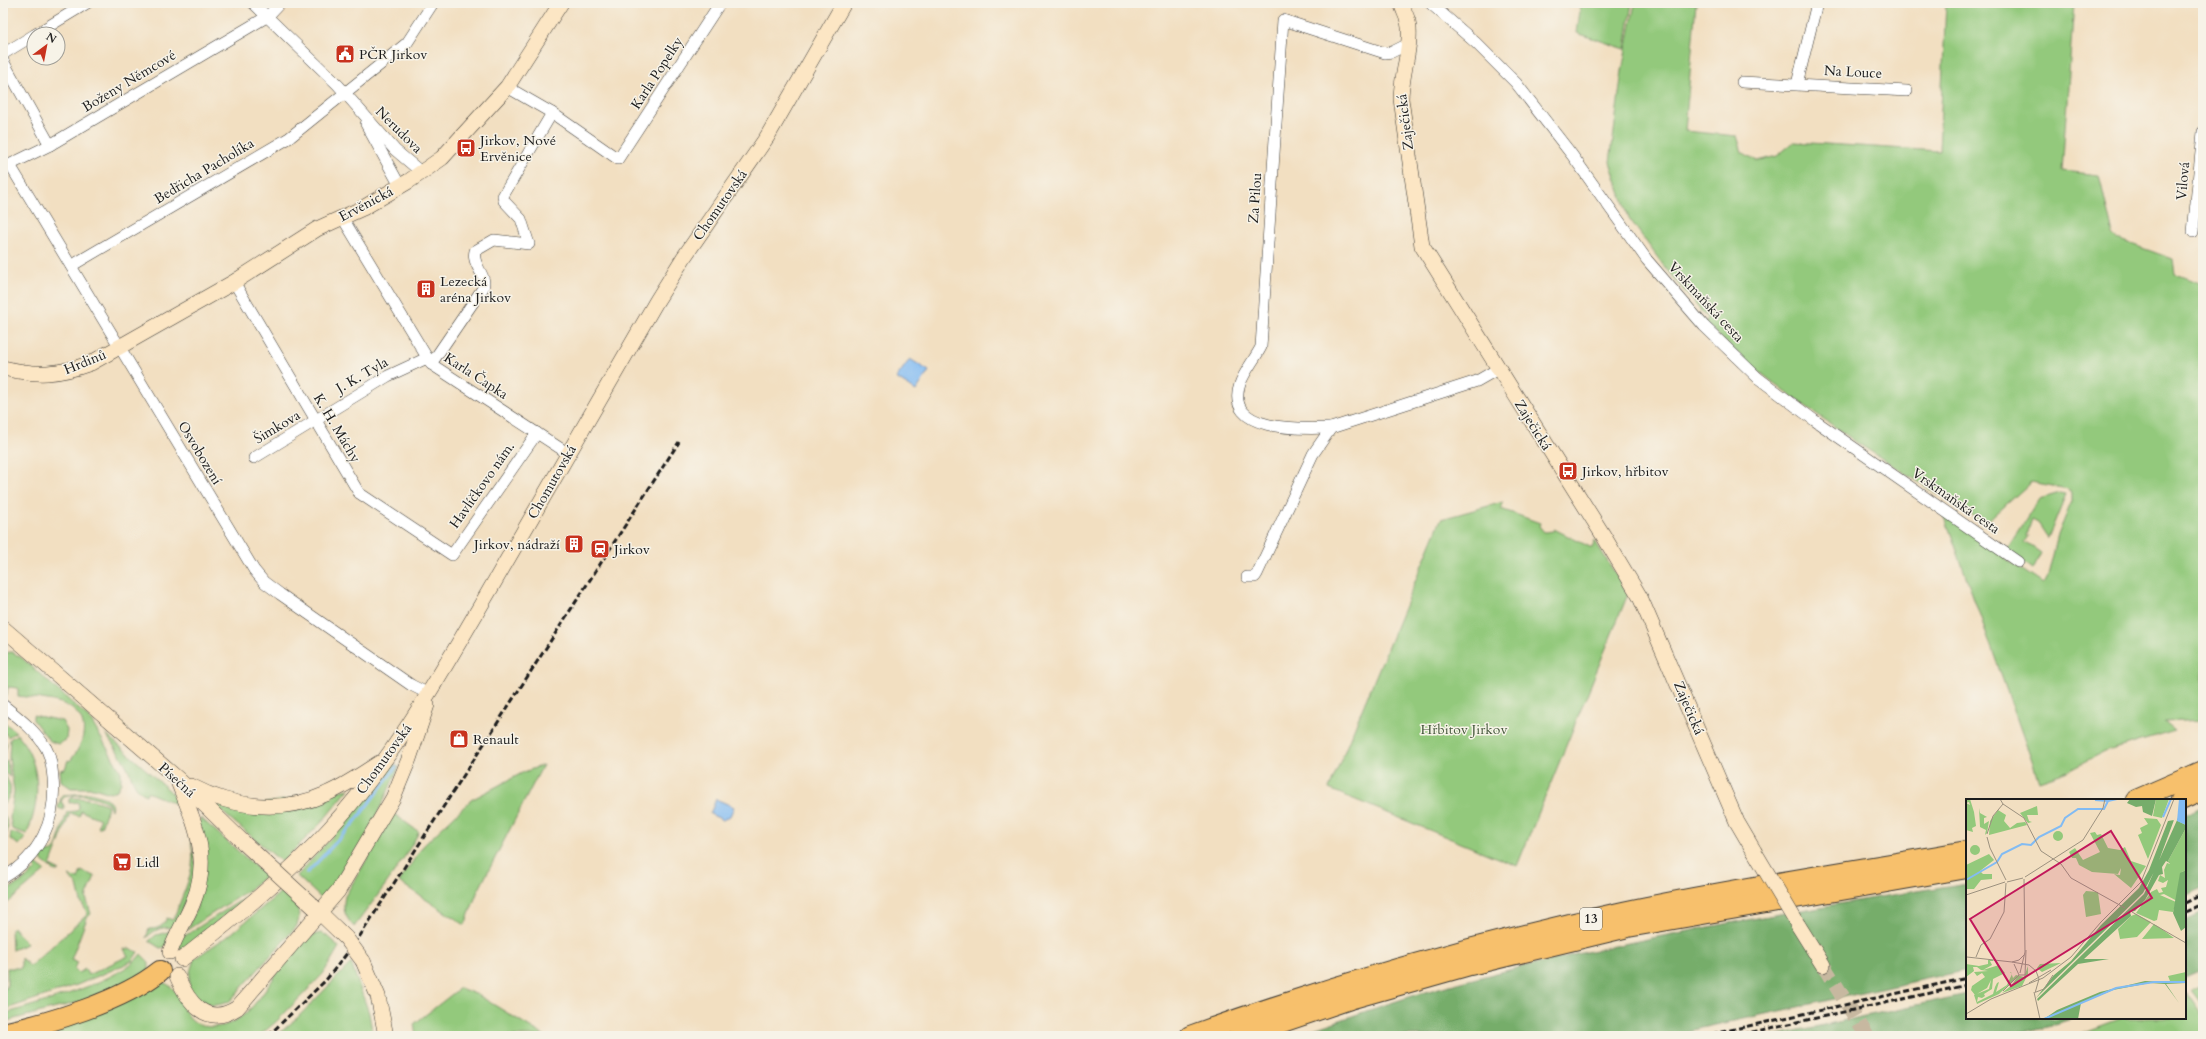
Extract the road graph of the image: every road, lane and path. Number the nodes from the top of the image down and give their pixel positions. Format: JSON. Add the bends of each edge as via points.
{"nodes":[{"id":1,"x":87,"y":3,"type":"edge"},
{"id":2,"x":253,"y":3,"type":"edge"},
{"id":3,"x":280,"y":3,"type":"edge"},
{"id":4,"x":433,"y":3,"type":"edge"},
{"id":5,"x":561,"y":3,"type":"edge"},
{"id":6,"x":720,"y":3,"type":"edge"},
{"id":7,"x":844,"y":3,"type":"edge"},
{"id":8,"x":1401,"y":3,"type":"edge"},
{"id":9,"x":1430,"y":3,"type":"edge"},
{"id":10,"x":1817,"y":3,"type":"edge"},
{"id":11,"x":268,"y":16,"type":"junction"},
{"id":12,"x":50,"y":26,"type":"edge"},
{"id":13,"x":26,"y":40,"type":"edge"},
{"id":14,"x":1408,"y":44,"type":"junction"},
{"id":15,"x":3,"y":54,"type":"edge"},
{"id":16,"x":3,"y":61,"type":"edge"},
{"id":17,"x":1742,"y":82,"type":"dead end"},
{"id":18,"x":1798,"y":84,"type":"junction"},
{"id":19,"x":507,"y":87,"type":"junction"},
{"id":20,"x":1907,"y":91,"type":"dead end"},
{"id":21,"x":346,"y":93,"type":"junction"},
{"id":22,"x":357,"y":108,"type":"junction"},
{"id":23,"x":552,"y":113,"type":"junction"},
{"id":24,"x":2203,"y":132,"type":"edge"},
{"id":25,"x":50,"y":145,"type":"junction"},
{"id":26,"x":7,"y":167,"type":"edge"},
{"id":27,"x":421,"y":172,"type":"junction"},
{"id":28,"x":400,"y":186,"type":"junction"},
{"id":29,"x":342,"y":216,"type":"junction"},
{"id":30,"x":2194,"y":232,"type":"dead end"},
{"id":31,"x":71,"y":266,"type":"junction"},
{"id":32,"x":234,"y":282,"type":"junction"},
{"id":33,"x":119,"y":348,"type":"junction"},
{"id":34,"x":429,"y":361,"type":"junction"},
{"id":35,"x":3,"y":368,"type":"edge"},
{"id":36,"x":1498,"y":369,"type":"junction"},
{"id":37,"x":315,"y":421,"type":"junction"},
{"id":38,"x":1331,"y":428,"type":"junction"},
{"id":39,"x":537,"y":433,"type":"junction"},
{"id":40,"x":569,"y":454,"type":"junction"},
{"id":41,"x":254,"y":458,"type":"dead end"},
{"id":42,"x":452,"y":555,"type":"joint"},
{"id":43,"x":2018,"y":562,"type":"dead end"},
{"id":44,"x":1247,"y":578,"type":"dead end"},
{"id":45,"x":6,"y":636,"type":"edge"},
{"id":46,"x":429,"y":694,"type":"junction"},
{"id":47,"x":3,"y":705,"type":"edge"},
{"id":48,"x":386,"y":758,"type":"junction"},
{"id":49,"x":2203,"y":771,"type":"edge"},
{"id":50,"x":178,"y":779,"type":"junction"},
{"id":51,"x":2203,"y":790,"type":"edge"},
{"id":52,"x":2138,"y":799,"type":"edge"},
{"id":53,"x":2183,"y":799,"type":"edge"},
{"id":54,"x":1966,"y":851,"type":"edge"},
{"id":55,"x":1966,"y":868,"type":"edge"},
{"id":56,"x":3,"y":878,"type":"edge"},
{"id":57,"x":318,"y":911,"type":"junction"},
{"id":58,"x":176,"y":955,"type":"junction"},
{"id":59,"x":1823,"y":965,"type":"tunnel mouth"},
{"id":60,"x":168,"y":974,"type":"junction"},
{"id":61,"x":3,"y":1033,"type":"edge"},
{"id":62,"x":386,"y":1036,"type":"edge"},
{"id":63,"x":1190,"y":1036,"type":"edge"},
{"id":64,"x":1241,"y":1036,"type":"edge"}],
"edges":[{"from":1,"to":12,"type":"street"},
{"from":2,"to":11,"type":"street","name":"Nerudova"},
{"from":3,"to":11,"type":"street","name":"Boženy Němcové"},
{"from":4,"to":21,"type":"street","name":"Bedřicha Pacholíka","via":[[407,43]]},
{"from":5,"to":19,"type":"street","name":"Ervěnická"},
{"from":6,"to":23,"type":"street","name":"Karla Popelky","via":[[618,159]]},
{"from":7,"to":40,"type":"street","name":"Chomutovská","via":[[767,137],[660,295]]},
{"from":8,"to":14,"type":"street","name":"Zaječická","via":[[1408,20]]},
{"from":9,"to":43,"type":"street","name":"Vrskmaňská cesta","via":[[1476,43],[1516,83],[1572,155],[1646,260],[1704,326],[1758,378]]},
{"from":10,"to":18,"type":"street"},
{"from":11,"to":21,"type":"street","name":"Nerudova"},
{"from":11,"to":25,"type":"street","name":"Boženy Němcové"},
{"from":13,"to":15,"type":"street"},
{"from":14,"to":36,"type":"street","name":"Zaječická","via":[[1401,99],[1422,246]]},
{"from":14,"to":38,"type":"street","name":"Za Pilou","via":[[1392,52],[1385,52],[1283,20],[1262,347],[1240,384],[1238,396],[1244,413],[1256,422],[1308,429]]},
{"from":16,"to":25,"type":"street"},
{"from":17,"to":18,"type":"street","name":"Na Louce"},
{"from":18,"to":20,"type":"street","name":"Na Louce"},
{"from":19,"to":23,"type":"street"},
{"from":19,"to":27,"type":"street","name":"Ervěnická","via":[[442,158]]},
{"from":21,"to":22,"type":"street","name":"Nerudova"},
{"from":21,"to":31,"type":"street","name":"Bedřicha Pacholíka","via":[[289,138]]},
{"from":22,"to":27,"type":"street","name":"Nerudova","via":[[395,150]]},
{"from":22,"to":28,"type":"street","name":"Nerudova"},
{"from":23,"to":34,"type":"street","via":[[503,196],[504,201],[522,219],[529,244],[494,240],[475,251],[474,258],[484,280],[483,288]]},
{"from":24,"to":30,"type":"street","name":"Vilová"},
{"from":25,"to":26,"type":"street","name":"Boženy Němcové"},
{"from":26,"to":31,"type":"street","name":"Osvobození"},
{"from":27,"to":28,"type":"street","name":"Ervěnická"},
{"from":28,"to":29,"type":"street","name":"Ervěnická","via":[[363,208]]},
{"from":29,"to":32,"type":"street","name":"Ervěnická"},
{"from":29,"to":34,"type":"street","name":"Karla Čapka"},
{"from":31,"to":33,"type":"street","name":"Osvobození"},
{"from":32,"to":33,"type":"street","name":"Ervěnická"},
{"from":32,"to":37,"type":"street","name":"K. H. Máchy"},
{"from":33,"to":35,"type":"street","name":"Hrdinů","via":[[91,363],[58,373],[22,372]]},
{"from":33,"to":46,"type":"street","name":"Osvobození","via":[[254,570],[264,582],[411,685]]},
{"from":34,"to":37,"type":"street","name":"J. K. Tyla","via":[[388,376]]},
{"from":34,"to":39,"type":"street","name":"Karla Čapka"},
{"from":36,"to":38,"type":"street","via":[[1477,381]]},
{"from":36,"to":59,"type":"street","name":"Zaječická","bridge":true,"via":[[1640,597],[1737,822]]},
{"from":37,"to":41,"type":"street","name":"Šimkova"},
{"from":37,"to":42,"type":"street","name":"K. H. Máchy","via":[[359,493]]},
{"from":38,"to":44,"type":"street","via":[[1313,454],[1257,574],[1255,577]]},
{"from":39,"to":40,"type":"street","name":"Karla Čapka"},
{"from":39,"to":42,"type":"street","name":"Havlíčkovo nám."},
{"from":40,"to":46,"type":"street","name":"Chomutovská"},
{"from":45,"to":50,"type":"street","name":"Písečná"},
{"from":46,"to":48,"type":"street","name":"Chomutovská"},
{"from":46,"to":57,"type":"street","via":[[421,726],[393,798],[338,891]]},
{"from":47,"to":56,"type":"street","via":[[35,732],[46,749],[51,763],[54,790],[52,815],[46,833],[22,864]]},
{"from":48,"to":50,"type":"street","via":[[326,795],[303,803],[280,806],[251,806],[225,800],[205,794]]},
{"from":48,"to":58,"type":"street","name":"Chomutovská","via":[[351,804],[313,846],[261,894]]},
{"from":49,"to":52,"type":"highway"},
{"from":50,"to":57,"type":"street","name":"Písečná","bridge":true},
{"from":50,"to":58,"type":"street","via":[[198,830],[202,866],[196,896],[178,932]]},
{"from":51,"to":53,"type":"highway"},
{"from":54,"to":63,"type":"highway","number":"13","via":[[1623,912],[1488,944],[1344,984]]},
{"from":55,"to":64,"type":"highway","number":"13","via":[[1628,927],[1470,964],[1350,999]]},
{"from":57,"to":60,"type":"street","via":[[237,1008],[226,1014],[209,1014],[199,1009]]},
{"from":57,"to":62,"type":"street","name":"Písečná","bridge":true,"via":[[346,938],[363,961],[378,996]]},
{"from":58,"to":60,"type":"street","via":[[184,967]]},
{"from":58,"to":60,"type":"street","via":[[161,958],[158,964]]},
{"from":60,"to":61,"type":"highway","via":[[71,1014]]}]}
